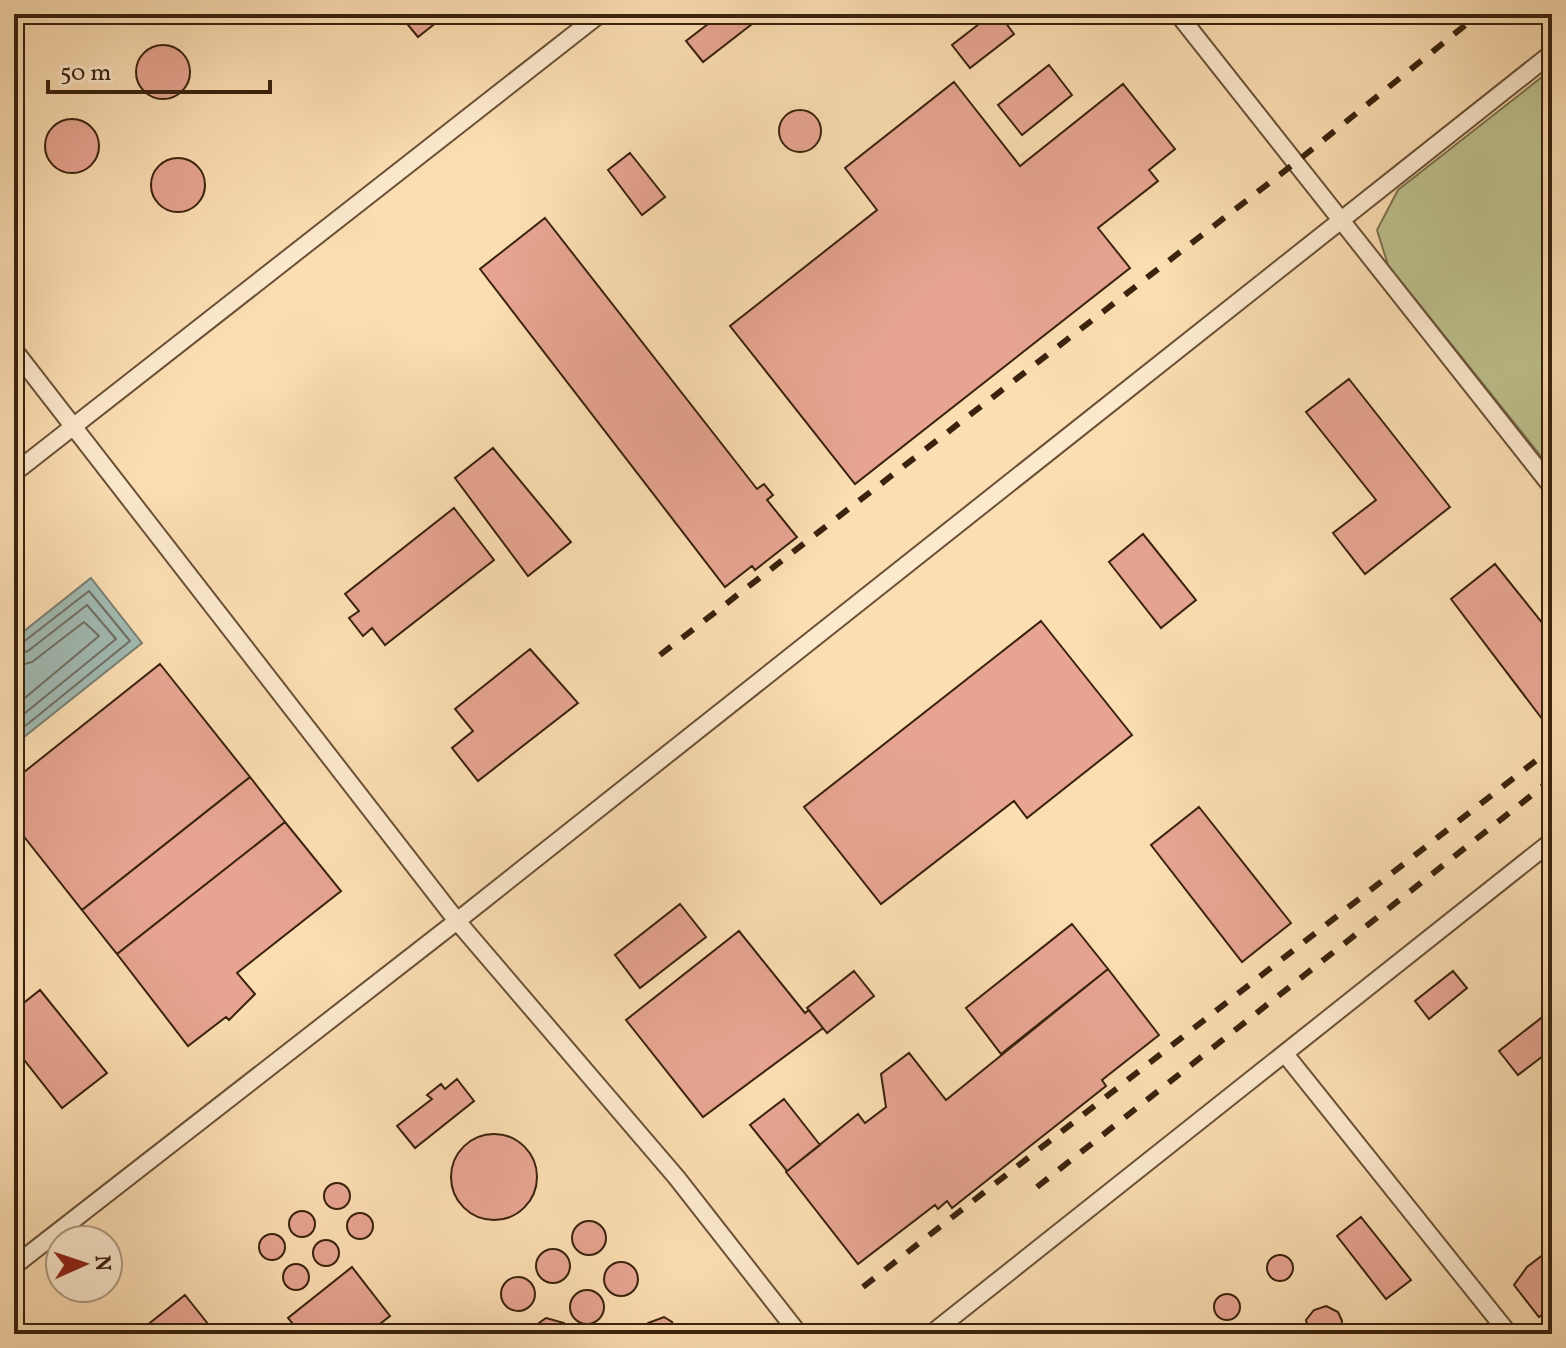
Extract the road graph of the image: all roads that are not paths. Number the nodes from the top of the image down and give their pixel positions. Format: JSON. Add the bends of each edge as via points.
{"nodes":[{"id":1,"x":600,"y":14,"type":"edge"},
{"id":2,"x":1178,"y":14,"type":"edge"},
{"id":3,"x":1552,"y":53,"type":"edge"},
{"id":4,"x":1341,"y":220,"type":"junction"},
{"id":5,"x":14,"y":350,"type":"edge"},
{"id":6,"x":74,"y":426,"type":"junction"},
{"id":7,"x":14,"y":473,"type":"edge"},
{"id":8,"x":1552,"y":487,"type":"edge"},
{"id":9,"x":1552,"y":841,"type":"edge"},
{"id":10,"x":457,"y":921,"type":"junction"},
{"id":11,"x":1285,"y":1054,"type":"junction"},
{"id":12,"x":14,"y":1266,"type":"edge"},
{"id":13,"x":799,"y":1334,"type":"edge"},
{"id":14,"x":931,"y":1334,"type":"edge"},
{"id":15,"x":1509,"y":1334,"type":"edge"}],
"edges":[{"from":1,"to":6,"type":"lane"},
{"from":2,"to":4,"type":"lane"},
{"from":3,"to":4,"type":"lane"},
{"from":4,"to":8,"type":"lane"},
{"from":4,"to":10,"type":"lane"},
{"from":5,"to":6,"type":"lane"},
{"from":6,"to":7,"type":"lane"},
{"from":6,"to":10,"type":"lane"},
{"from":9,"to":11,"type":"lane"},
{"from":10,"to":12,"type":"lane"},
{"from":10,"to":13,"type":"lane","via":[[677,1178]]},
{"from":11,"to":14,"type":"lane"},
{"from":11,"to":15,"type":"lane"}]}
